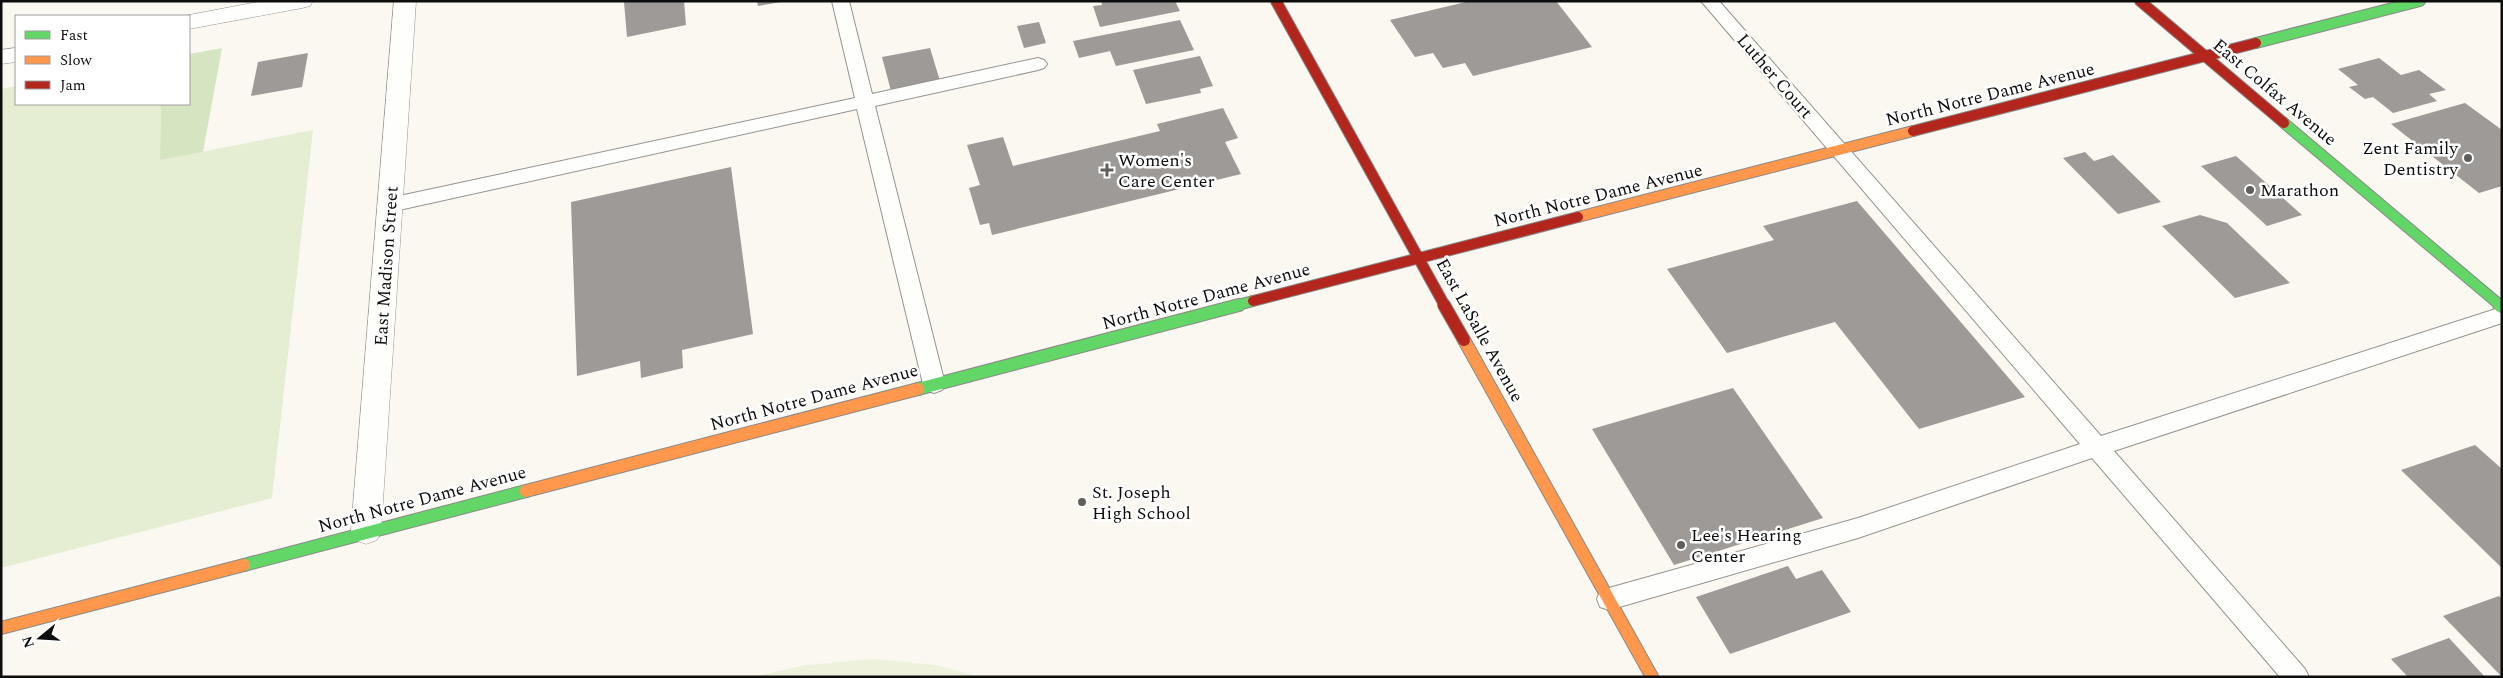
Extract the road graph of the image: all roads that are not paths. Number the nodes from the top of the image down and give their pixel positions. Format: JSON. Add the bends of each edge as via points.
{"nodes":[{"id":1,"x":302,"y":1,"type":"edge"},
{"id":2,"x":405,"y":1,"type":"edge"},
{"id":3,"x":840,"y":1,"type":"edge"},
{"id":4,"x":1276,"y":1,"type":"edge"},
{"id":5,"x":1709,"y":1,"type":"edge"},
{"id":6,"x":2140,"y":1,"type":"edge"},
{"id":7,"x":2420,"y":1,"type":"edge"},
{"id":8,"x":190,"y":22,"type":"edge"},
{"id":9,"x":15,"y":55,"type":"edge"},
{"id":10,"x":2206,"y":57,"type":"junction"},
{"id":11,"x":1,"y":58,"type":"edge"},
{"id":12,"x":1038,"y":64,"type":"dead end"},
{"id":13,"x":865,"y":102,"type":"junction"},
{"id":14,"x":1841,"y":151,"type":"junction"},
{"id":15,"x":390,"y":205,"type":"junction"},
{"id":16,"x":1419,"y":258,"type":"junction"},
{"id":17,"x":2502,"y":307,"type":"edge"},
{"id":18,"x":2502,"y":315,"type":"edge"},
{"id":19,"x":934,"y":384,"type":"junction"},
{"id":20,"x":2097,"y":448,"type":"junction"},
{"id":21,"x":366,"y":531,"type":"junction"},
{"id":22,"x":1609,"y":599,"type":"junction"},
{"id":23,"x":1,"y":628,"type":"edge"},
{"id":24,"x":1652,"y":677,"type":"edge"},
{"id":25,"x":2296,"y":677,"type":"edge"}],
"edges":[{"from":1,"to":8,"type":"street"},
{"from":2,"to":15,"type":"street","name":"East Madison Street"},
{"from":3,"to":13,"type":"lane"},
{"from":4,"to":16,"type":"street","name":"East LaSalle Avenue"},
{"from":5,"to":14,"type":"lane","name":"Luther Court"},
{"from":6,"to":10,"type":"street","name":"East Colfax Avenue"},
{"from":7,"to":10,"type":"street","name":"North Notre Dame Avenue"},
{"from":9,"to":11,"type":"street"},
{"from":10,"to":14,"type":"street","name":"North Notre Dame Avenue"},
{"from":10,"to":17,"type":"street","name":"East Colfax Avenue"},
{"from":12,"to":13,"type":"lane"},
{"from":13,"to":15,"type":"lane"},
{"from":13,"to":19,"type":"lane"},
{"from":14,"to":16,"type":"street","name":"North Notre Dame Avenue"},
{"from":14,"to":20,"type":"lane","name":"Luther Court"},
{"from":15,"to":21,"type":"street","name":"East Madison Street"},
{"from":16,"to":19,"type":"street","name":"North Notre Dame Avenue"},
{"from":16,"to":22,"type":"street","name":"East LaSalle Avenue"},
{"from":18,"to":20,"type":"lane"},
{"from":19,"to":21,"type":"street","name":"North Notre Dame Avenue"},
{"from":20,"to":22,"type":"lane","via":[[1858,528]]},
{"from":20,"to":25,"type":"lane","name":"Luther Court"},
{"from":21,"to":23,"type":"street","name":"North Notre Dame Avenue"},
{"from":22,"to":24,"type":"street","name":"East LaSalle Avenue"}]}
